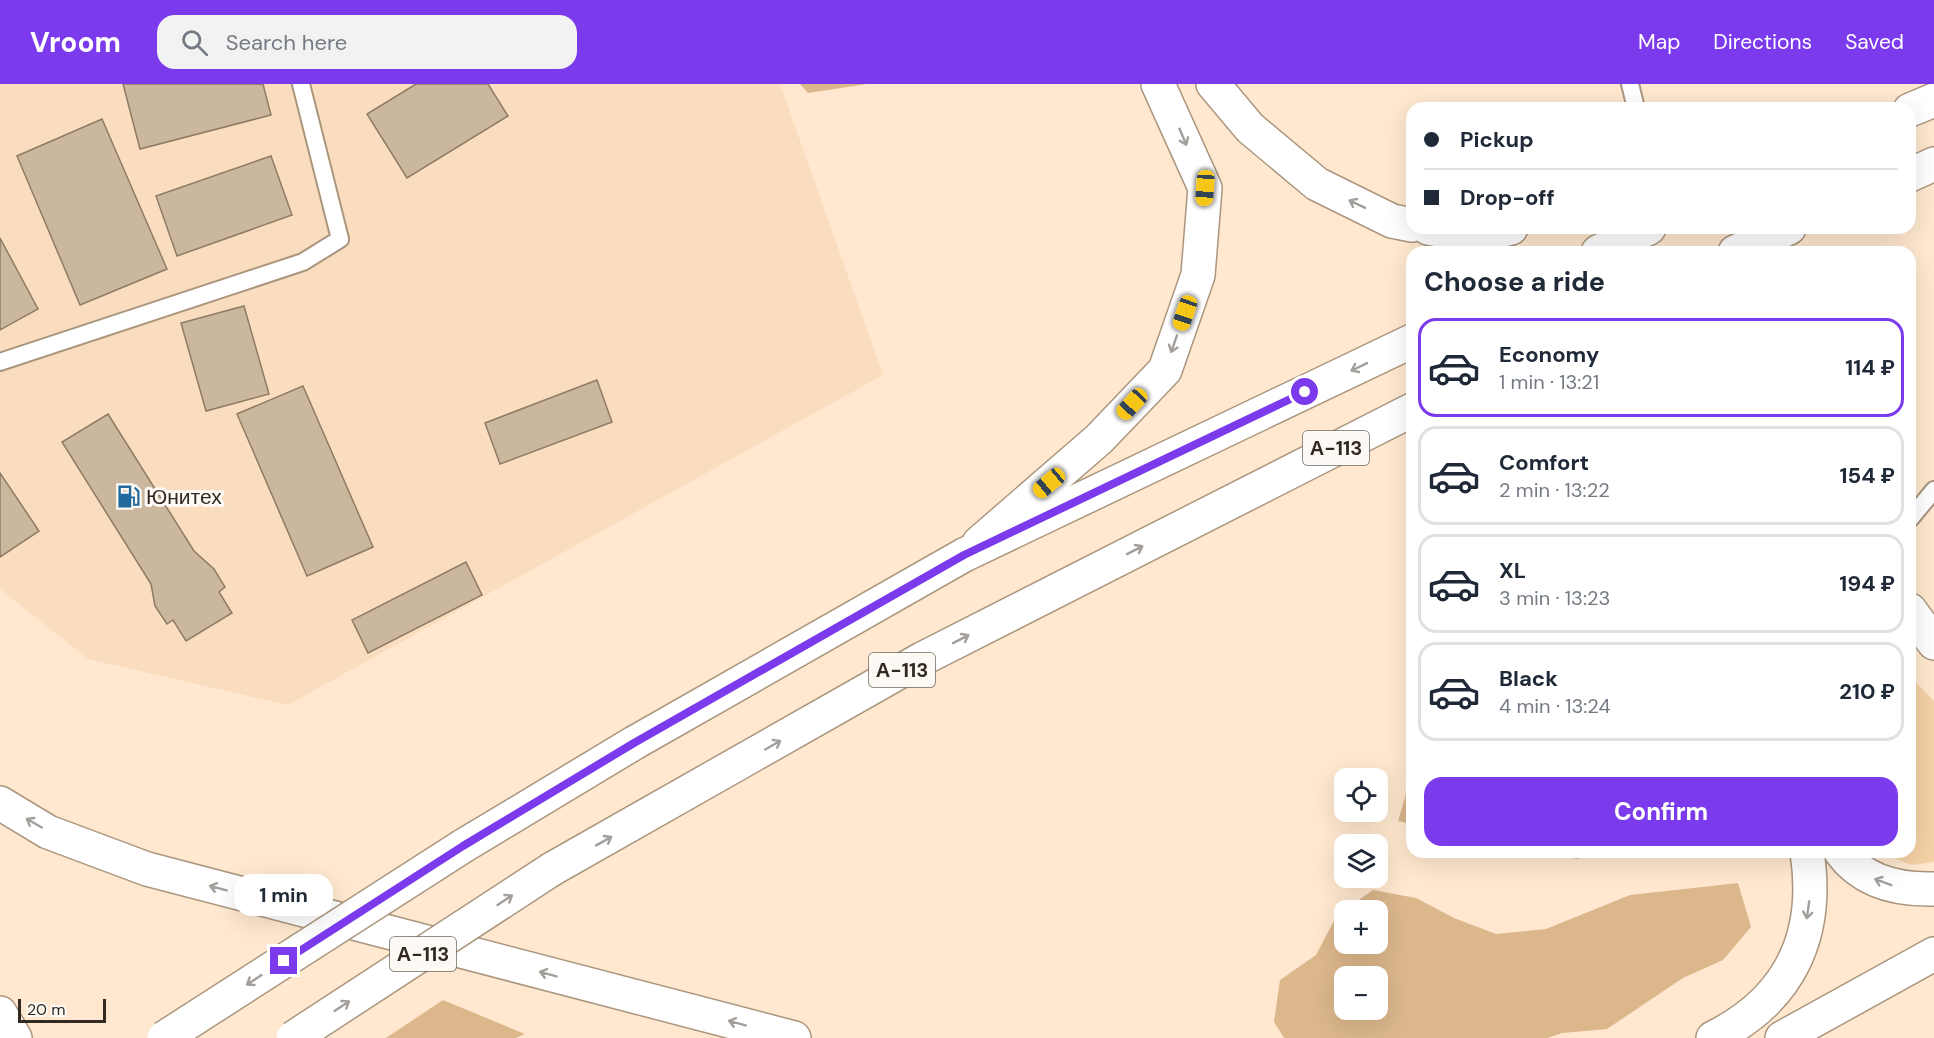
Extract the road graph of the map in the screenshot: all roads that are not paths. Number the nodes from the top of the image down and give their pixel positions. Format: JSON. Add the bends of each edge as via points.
{"nodes":[{"id":1,"x":301,"y":84,"type":"edge"},
{"id":2,"x":1158,"y":84,"type":"edge"},
{"id":3,"x":1213,"y":84,"type":"edge"},
{"id":4,"x":1630,"y":84,"type":"edge"},
{"id":5,"x":1934,"y":100,"type":"edge"},
{"id":6,"x":1634,"y":102,"type":"edge"},
{"id":7,"x":1916,"y":108,"type":"edge"},
{"id":8,"x":1934,"y":164,"type":"edge"},
{"id":9,"x":1916,"y":172,"type":"edge"},
{"id":10,"x":1406,"y":224,"type":"edge"},
{"id":11,"x":1460,"y":234,"type":"edge"},
{"id":12,"x":1488,"y":234,"type":"edge"},
{"id":13,"x":1636,"y":234,"type":"edge"},
{"id":14,"x":1776,"y":234,"type":"edge"},
{"id":15,"x":1611,"y":246,"type":"edge"},
{"id":16,"x":1748,"y":246,"type":"edge"},
{"id":17,"x":1406,"y":344,"type":"edge"},
{"id":18,"x":0,"y":362,"type":"edge"},
{"id":19,"x":1406,"y":413,"type":"edge"},
{"id":20,"x":1934,"y":490,"type":"edge"},
{"id":21,"x":1916,"y":512,"type":"edge"},
{"id":22,"x":964,"y":555,"type":"junction"},
{"id":23,"x":1916,"y":618,"type":"edge"},
{"id":24,"x":1916,"y":639,"type":"edge"},
{"id":25,"x":1934,"y":643,"type":"edge"},
{"id":26,"x":0,"y":803,"type":"edge"},
{"id":27,"x":1807,"y":858,"type":"edge"},
{"id":28,"x":1845,"y":858,"type":"edge"},
{"id":29,"x":1934,"y":889,"type":"edge"},
{"id":30,"x":1934,"y":954,"type":"edge"},
{"id":31,"x":0,"y":1013,"type":"edge"},
{"id":32,"x":1822,"y":1016,"type":"junction"},
{"id":33,"x":15,"y":1038,"type":"edge"},
{"id":34,"x":164,"y":1038,"type":"edge"},
{"id":35,"x":293,"y":1038,"type":"edge"},
{"id":36,"x":794,"y":1038,"type":"edge"},
{"id":37,"x":1713,"y":1038,"type":"edge"},
{"id":38,"x":1740,"y":1038,"type":"edge"},
{"id":39,"x":1782,"y":1038,"type":"edge"}],
"edges":[{"from":1,"to":18,"type":"lane","via":[[340,239],[303,262]]},
{"from":2,"to":22,"type":"highway","one_way":true,"via":[[1205,188],[1198,275],[1165,370],[1099,439]]},
{"from":10,"to":3,"type":"highway","one_way":true,"via":[[1392,222],[1317,184],[1250,128]]},
{"from":4,"to":6,"type":"lane"},
{"from":5,"to":7,"type":"highway"},
{"from":8,"to":9,"type":"highway"},
{"from":11,"to":12,"type":"highway"},
{"from":13,"to":15,"type":"highway"},
{"from":14,"to":16,"type":"highway"},
{"from":17,"to":22,"type":"highway","one_way":true},
{"from":35,"to":19,"type":"highway","number":"А-113","one_way":true,"bridge":true,"via":[[552,869],[922,659]]},
{"from":20,"to":21,"type":"lane"},
{"from":22,"to":34,"type":"highway","one_way":true,"bridge":true,"via":[[634,743],[463,846]]},
{"from":23,"to":25,"type":"highway"},
{"from":24,"to":25,"type":"highway"},
{"from":36,"to":26,"type":"highway","one_way":true,"via":[[147,869],[48,832]]},
{"from":27,"to":37,"type":"highway","one_way":true,"via":[[1810,905],[1797,958],[1768,1001],[1751,1017]]},
{"from":29,"to":28,"type":"highway","one_way":true,"via":[[1886,885],[1863,874]]},
{"from":30,"to":32,"type":"highway"},
{"from":31,"to":33,"type":"highway"},
{"from":32,"to":38,"type":"highway"},
{"from":32,"to":39,"type":"highway"}]}
